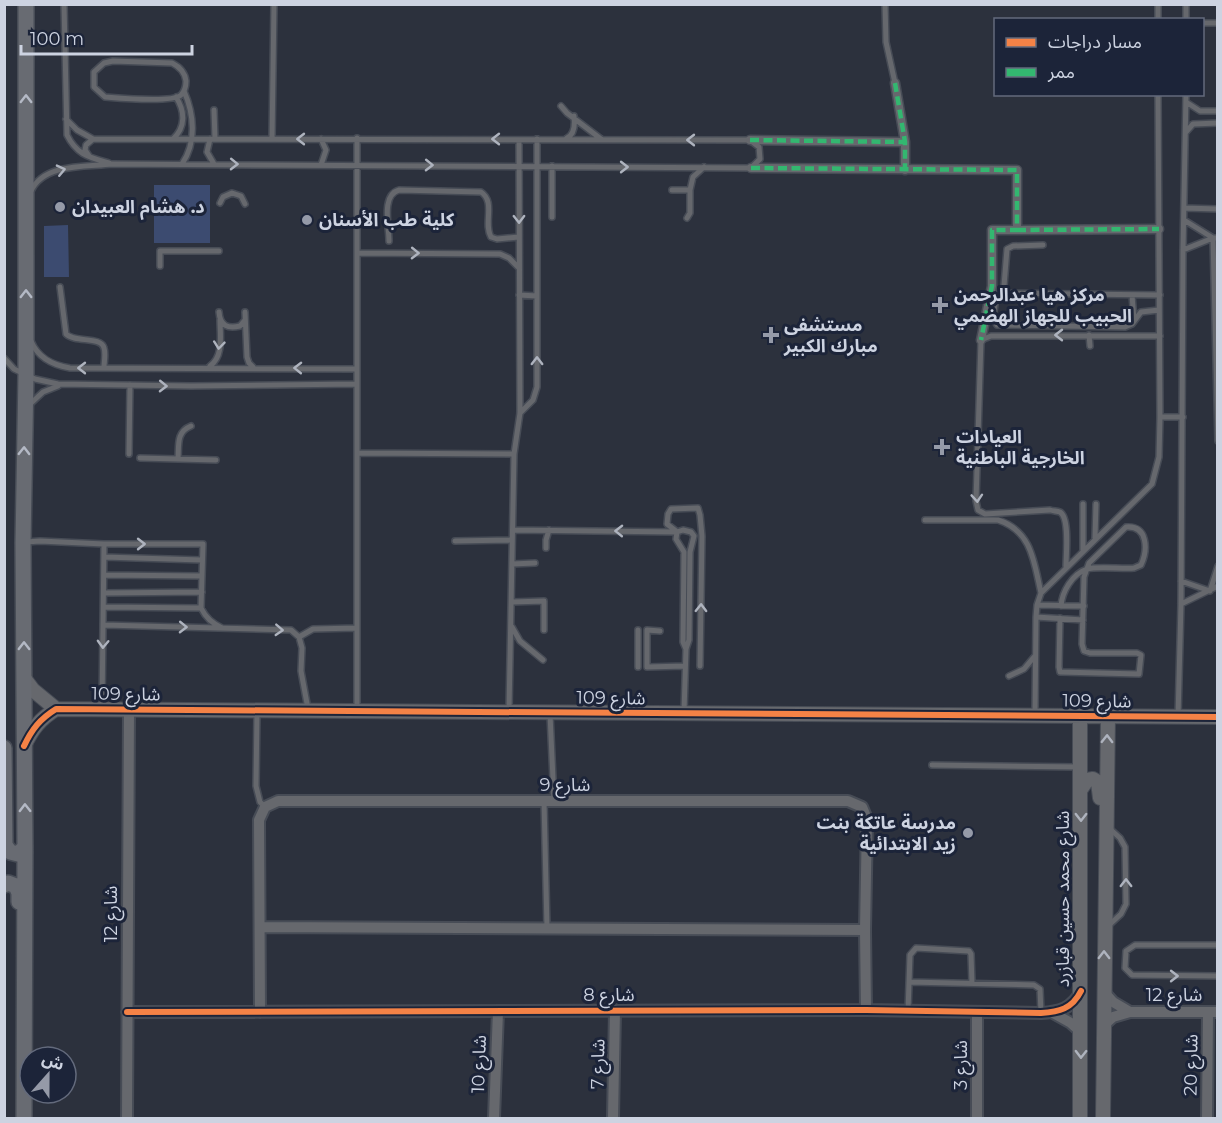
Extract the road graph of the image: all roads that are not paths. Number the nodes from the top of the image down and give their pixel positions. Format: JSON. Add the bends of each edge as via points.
{"nodes":[{"id":1,"x":26,"y":4,"type":"edge"},
{"id":2,"x":64,"y":4,"type":"edge"},
{"id":3,"x":274,"y":4,"type":"edge"},
{"id":4,"x":885,"y":4,"type":"edge"},
{"id":5,"x":895,"y":83,"type":"joint"},
{"id":6,"x":184,"y":91,"type":"junction"},
{"id":7,"x":1158,"y":96,"type":"edge"},
{"id":8,"x":1186,"y":96,"type":"edge"},
{"id":9,"x":176,"y":97,"type":"junction"},
{"id":10,"x":1186,"y":102,"type":"junction"},
{"id":11,"x":561,"y":105,"type":"dead end"},
{"id":12,"x":214,"y":110,"type":"dead end"},
{"id":13,"x":1218,"y":111,"type":"edge"},
{"id":14,"x":574,"y":116,"type":"junction"},
{"id":15,"x":66,"y":119,"type":"junction"},
{"id":16,"x":1218,"y":123,"type":"edge"},
{"id":17,"x":1186,"y":132,"type":"junction"},
{"id":18,"x":357,"y":138,"type":"junction"},
{"id":19,"x":93,"y":139,"type":"junction"},
{"id":20,"x":173,"y":139,"type":"junction"},
{"id":21,"x":191,"y":139,"type":"junction"},
{"id":22,"x":213,"y":139,"type":"junction"},
{"id":23,"x":272,"y":139,"type":"junction"},
{"id":24,"x":321,"y":139,"type":"junction"},
{"id":25,"x":519,"y":140,"type":"junction"},
{"id":26,"x":537,"y":140,"type":"junction"},
{"id":27,"x":564,"y":140,"type":"junction"},
{"id":28,"x":601,"y":140,"type":"junction"},
{"id":29,"x":750,"y":140,"type":"junction"},
{"id":30,"x":905,"y":142,"type":"junction"},
{"id":31,"x":91,"y":157,"type":"junction"},
{"id":32,"x":112,"y":164,"type":"junction"},
{"id":33,"x":182,"y":164,"type":"junction"},
{"id":34,"x":214,"y":164,"type":"junction"},
{"id":35,"x":357,"y":164,"type":"junction"},
{"id":36,"x":321,"y":165,"type":"junction"},
{"id":37,"x":518,"y":166,"type":"junction"},
{"id":38,"x":537,"y":166,"type":"junction"},
{"id":39,"x":552,"y":166,"type":"junction"},
{"id":40,"x":704,"y":167,"type":"junction"},
{"id":41,"x":752,"y":168,"type":"junction"},
{"id":42,"x":905,"y":170,"type":"junction"},
{"id":43,"x":672,"y":190,"type":"dead end"},
{"id":44,"x":690,"y":190,"type":"junction"},
{"id":45,"x":26,"y":203,"type":"junction"},
{"id":46,"x":220,"y":203,"type":"dead end"},
{"id":47,"x":245,"y":204,"type":"dead end"},
{"id":48,"x":1184,"y":208,"type":"junction"},
{"id":49,"x":1218,"y":209,"type":"edge"},
{"id":50,"x":552,"y":217,"type":"dead end"},
{"id":51,"x":687,"y":218,"type":"dead end"},
{"id":52,"x":1184,"y":220,"type":"junction"},
{"id":53,"x":1017,"y":230,"type":"junction"},
{"id":54,"x":1159,"y":230,"type":"junction"},
{"id":55,"x":519,"y":237,"type":"junction"},
{"id":56,"x":1215,"y":238,"type":"edge"},
{"id":57,"x":389,"y":241,"type":"dead end"},
{"id":58,"x":1043,"y":245,"type":"dead end"},
{"id":59,"x":1183,"y":250,"type":"junction"},
{"id":60,"x":219,"y":251,"type":"dead end"},
{"id":61,"x":357,"y":253,"type":"junction"},
{"id":62,"x":160,"y":266,"type":"dead end"},
{"id":63,"x":519,"y":268,"type":"junction"},
{"id":64,"x":60,"y":287,"type":"dead end"},
{"id":65,"x":998,"y":293,"type":"junction"},
{"id":66,"x":519,"y":295,"type":"junction"},
{"id":67,"x":1132,"y":295,"type":"junction"},
{"id":68,"x":1160,"y":295,"type":"junction"},
{"id":69,"x":537,"y":296,"type":"junction"},
{"id":70,"x":1159,"y":310,"type":"junction"},
{"id":71,"x":219,"y":312,"type":"dead end"},
{"id":72,"x":245,"y":312,"type":"dead end"},
{"id":73,"x":220,"y":320,"type":"junction"},
{"id":74,"x":245,"y":320,"type":"junction"},
{"id":75,"x":1134,"y":321,"type":"junction"},
{"id":76,"x":26,"y":322,"type":"junction"},
{"id":77,"x":1089,"y":335,"type":"junction"},
{"id":78,"x":1160,"y":336,"type":"junction"},
{"id":79,"x":981,"y":340,"type":"junction"},
{"id":80,"x":1090,"y":346,"type":"dead end"},
{"id":81,"x":4,"y":358,"type":"edge"},
{"id":82,"x":209,"y":367,"type":"junction"},
{"id":83,"x":253,"y":367,"type":"junction"},
{"id":84,"x":104,"y":368,"type":"junction"},
{"id":85,"x":357,"y":369,"type":"junction"},
{"id":86,"x":26,"y":374,"type":"junction"},
{"id":87,"x":357,"y":384,"type":"junction"},
{"id":88,"x":63,"y":385,"type":"junction"},
{"id":89,"x":130,"y":385,"type":"junction"},
{"id":90,"x":520,"y":413,"type":"junction"},
{"id":91,"x":25,"y":414,"type":"junction"},
{"id":92,"x":1160,"y":417,"type":"junction"},
{"id":93,"x":1183,"y":417,"type":"junction"},
{"id":94,"x":191,"y":426,"type":"dead end"},
{"id":95,"x":1218,"y":441,"type":"edge"},
{"id":96,"x":357,"y":453,"type":"junction"},
{"id":97,"x":129,"y":454,"type":"dead end"},
{"id":98,"x":514,"y":454,"type":"junction"},
{"id":99,"x":1151,"y":457,"type":"dead end"},
{"id":100,"x":1160,"y":457,"type":"junction"},
{"id":101,"x":140,"y":458,"type":"dead end"},
{"id":102,"x":178,"y":459,"type":"junction"},
{"id":103,"x":216,"y":459,"type":"dead end"},
{"id":104,"x":1083,"y":504,"type":"dead end"},
{"id":105,"x":1096,"y":504,"type":"dead end"},
{"id":106,"x":925,"y":520,"type":"dead end"},
{"id":107,"x":513,"y":530,"type":"junction"},
{"id":108,"x":549,"y":530,"type":"junction"},
{"id":109,"x":677,"y":532,"type":"junction"},
{"id":110,"x":1095,"y":538,"type":"junction"},
{"id":111,"x":512,"y":540,"type":"junction"},
{"id":112,"x":455,"y":541,"type":"dead end"},
{"id":113,"x":23,"y":543,"type":"junction"},
{"id":114,"x":104,"y":544,"type":"junction"},
{"id":115,"x":546,"y":548,"type":"dead end"},
{"id":116,"x":1083,"y":551,"type":"junction"},
{"id":117,"x":104,"y":557,"type":"junction"},
{"id":118,"x":202,"y":560,"type":"junction"},
{"id":119,"x":535,"y":563,"type":"dead end"},
{"id":120,"x":512,"y":564,"type":"junction"},
{"id":121,"x":1066,"y":566,"type":"junction"},
{"id":122,"x":1218,"y":566,"type":"edge"},
{"id":123,"x":1086,"y":569,"type":"junction"},
{"id":124,"x":104,"y":575,"type":"junction"},
{"id":125,"x":202,"y":576,"type":"junction"},
{"id":126,"x":1181,"y":581,"type":"junction"},
{"id":127,"x":1218,"y":586,"type":"edge"},
{"id":128,"x":1209,"y":591,"type":"junction"},
{"id":129,"x":202,"y":592,"type":"junction"},
{"id":130,"x":104,"y":593,"type":"junction"},
{"id":131,"x":1041,"y":593,"type":"junction"},
{"id":132,"x":512,"y":602,"type":"junction"},
{"id":133,"x":1181,"y":604,"type":"junction"},
{"id":134,"x":1037,"y":605,"type":"junction"},
{"id":135,"x":104,"y":606,"type":"junction"},
{"id":136,"x":1061,"y":606,"type":"junction"},
{"id":137,"x":1084,"y":606,"type":"junction"},
{"id":138,"x":201,"y":608,"type":"junction"},
{"id":139,"x":1036,"y":617,"type":"junction"},
{"id":140,"x":1060,"y":618,"type":"junction"},
{"id":141,"x":1083,"y":620,"type":"junction"},
{"id":142,"x":104,"y":625,"type":"junction"},
{"id":143,"x":512,"y":627,"type":"junction"},
{"id":144,"x":222,"y":628,"type":"junction"},
{"id":145,"x":357,"y":628,"type":"junction"},
{"id":146,"x":544,"y":630,"type":"dead end"},
{"id":147,"x":638,"y":630,"type":"dead end"},
{"id":148,"x":660,"y":631,"type":"dead end"},
{"id":149,"x":300,"y":637,"type":"junction"},
{"id":150,"x":686,"y":649,"type":"junction"},
{"id":151,"x":1035,"y":655,"type":"junction"},
{"id":152,"x":543,"y":660,"type":"dead end"},
{"id":153,"x":685,"y":666,"type":"junction"},
{"id":154,"x":700,"y":666,"type":"dead end"},
{"id":155,"x":638,"y":667,"type":"dead end"},
{"id":156,"x":1009,"y":676,"type":"dead end"},
{"id":157,"x":24,"y":678,"type":"junction"},
{"id":158,"x":56,"y":709,"type":"junction"},
{"id":159,"x":102,"y":709,"type":"junction"},
{"id":160,"x":129,"y":710,"type":"junction"},
{"id":161,"x":257,"y":710,"type":"junction"},
{"id":162,"x":357,"y":710,"type":"junction"},
{"id":163,"x":308,"y":711,"type":"junction"},
{"id":164,"x":509,"y":712,"type":"junction"},
{"id":165,"x":550,"y":712,"type":"junction"},
{"id":166,"x":684,"y":714,"type":"junction"},
{"id":167,"x":1035,"y":715,"type":"junction"},
{"id":168,"x":1080,"y":716,"type":"junction"},
{"id":169,"x":1108,"y":716,"type":"junction"},
{"id":170,"x":1178,"y":717,"type":"junction"},
{"id":171,"x":1218,"y":717,"type":"edge"},
{"id":172,"x":24,"y":746,"type":"junction"},
{"id":173,"x":4,"y":748,"type":"edge"},
{"id":174,"x":932,"y":765,"type":"dead end"},
{"id":175,"x":1081,"y":767,"type":"junction"},
{"id":176,"x":1081,"y":789,"type":"junction"},
{"id":177,"x":549,"y":801,"type":"junction"},
{"id":178,"x":265,"y":807,"type":"junction"},
{"id":179,"x":1106,"y":825,"type":"junction"},
{"id":180,"x":26,"y":847,"type":"junction"},
{"id":181,"x":4,"y":885,"type":"edge"},
{"id":182,"x":1104,"y":899,"type":"junction"},
{"id":183,"x":260,"y":927,"type":"junction"},
{"id":184,"x":547,"y":928,"type":"junction"},
{"id":185,"x":865,"y":930,"type":"junction"},
{"id":186,"x":1104,"y":933,"type":"junction"},
{"id":187,"x":1218,"y":945,"type":"edge"},
{"id":188,"x":1218,"y":976,"type":"edge"},
{"id":189,"x":909,"y":982,"type":"junction"},
{"id":190,"x":972,"y":983,"type":"junction"},
{"id":191,"x":1081,"y":991,"type":"junction"},
{"id":192,"x":1104,"y":992,"type":"junction"},
{"id":193,"x":615,"y":1010,"type":"junction"},
{"id":194,"x":866,"y":1010,"type":"junction"},
{"id":195,"x":498,"y":1011,"type":"junction"},
{"id":196,"x":908,"y":1011,"type":"junction"},
{"id":197,"x":25,"y":1012,"type":"junction"},
{"id":198,"x":127,"y":1012,"type":"junction"},
{"id":199,"x":260,"y":1012,"type":"junction"},
{"id":200,"x":977,"y":1012,"type":"junction"},
{"id":201,"x":1130,"y":1012,"type":"junction"},
{"id":202,"x":1213,"y":1012,"type":"edge"},
{"id":203,"x":1041,"y":1013,"type":"junction"},
{"id":204,"x":1053,"y":1013,"type":"junction"},
{"id":205,"x":1105,"y":1024,"type":"junction"},
{"id":206,"x":1081,"y":1032,"type":"junction"},
{"id":207,"x":24,"y":1119,"type":"edge"},
{"id":208,"x":127,"y":1119,"type":"edge"},
{"id":209,"x":494,"y":1119,"type":"edge"},
{"id":210,"x":613,"y":1119,"type":"edge"},
{"id":211,"x":977,"y":1119,"type":"edge"},
{"id":212,"x":1080,"y":1119,"type":"edge"},
{"id":213,"x":1103,"y":1119,"type":"edge"},
{"id":214,"x":1207,"y":1119,"type":"edge"}],
"edges":[{"from":45,"to":1,"type":"main road","one_way":true},
{"from":2,"to":15,"type":"lane"},
{"from":3,"to":23,"type":"lane"},
{"from":4,"to":5,"type":"lane","via":[[886,42]]},
{"from":5,"to":30,"type":"street"},
{"from":6,"to":9,"type":"lane"},
{"from":6,"to":9,"type":"lane","via":[[184,74],[172,63],[113,61],[98,66],[94,72],[94,87],[105,97]]},
{"from":6,"to":21,"type":"lane","via":[[191,110]]},
{"from":7,"to":54,"type":"lane"},
{"from":8,"to":10,"type":"lane"},
{"from":9,"to":20,"type":"lane","via":[[183,116],[182,127]]},
{"from":10,"to":13,"type":"lane","via":[[1200,111]]},
{"from":10,"to":17,"type":"lane"},
{"from":11,"to":14,"type":"lane"},
{"from":12,"to":22,"type":"lane"},
{"from":14,"to":27,"type":"lane","via":[[573,132]]},
{"from":14,"to":28,"type":"lane"},
{"from":15,"to":19,"type":"lane"},
{"from":15,"to":31,"type":"lane","via":[[73,147]]},
{"from":16,"to":17,"type":"lane","via":[[1193,124]]},
{"from":17,"to":48,"type":"lane"},
{"from":18,"to":24,"type":"lane"},
{"from":25,"to":18,"type":"lane","one_way":true},
{"from":18,"to":35,"type":"lane"},
{"from":19,"to":20,"type":"lane"},
{"from":19,"to":31,"type":"lane","via":[[86,145]]},
{"from":20,"to":21,"type":"lane"},
{"from":21,"to":22,"type":"lane"},
{"from":21,"to":33,"type":"lane"},
{"from":22,"to":23,"type":"lane"},
{"from":22,"to":34,"type":"lane","via":[[207,152]]},
{"from":24,"to":23,"type":"lane","one_way":true},
{"from":24,"to":36,"type":"lane","via":[[326,150]]},
{"from":25,"to":26,"type":"lane"},
{"from":25,"to":37,"type":"lane"},
{"from":26,"to":27,"type":"lane"},
{"from":26,"to":38,"type":"lane"},
{"from":27,"to":28,"type":"lane"},
{"from":29,"to":28,"type":"lane","one_way":true},
{"from":29,"to":30,"type":"street"},
{"from":29,"to":41,"type":"lane","via":[[759,147],[760,159]]},
{"from":30,"to":42,"type":"street"},
{"from":31,"to":32,"type":"lane"},
{"from":32,"to":33,"type":"lane"},
{"from":45,"to":32,"type":"lane","one_way":true,"via":[[32,188],[50,173]]},
{"from":33,"to":34,"type":"lane"},
{"from":34,"to":36,"type":"lane","one_way":true},
{"from":35,"to":36,"type":"lane"},
{"from":35,"to":37,"type":"lane","one_way":true},
{"from":35,"to":61,"type":"lane"},
{"from":37,"to":38,"type":"lane"},
{"from":37,"to":55,"type":"lane","one_way":true},
{"from":38,"to":39,"type":"lane"},
{"from":38,"to":69,"type":"lane"},
{"from":39,"to":40,"type":"lane","one_way":true},
{"from":39,"to":50,"type":"lane"},
{"from":40,"to":41,"type":"lane"},
{"from":40,"to":44,"type":"lane","via":[[693,177]]},
{"from":41,"to":42,"type":"street"},
{"from":42,"to":53,"type":"street","via":[[1017,170]]},
{"from":43,"to":44,"type":"lane"},
{"from":44,"to":51,"type":"lane"},
{"from":76,"to":45,"type":"main road","one_way":true},
{"from":46,"to":47,"type":"lane","via":[[231,193],[241,196]]},
{"from":48,"to":49,"type":"lane"},
{"from":48,"to":52,"type":"lane"},
{"from":52,"to":56,"type":"lane"},
{"from":52,"to":59,"type":"lane"},
{"from":53,"to":54,"type":"street"},
{"from":53,"to":79,"type":"street","via":[[992,230],[992,286]]},
{"from":54,"to":68,"type":"lane"},
{"from":55,"to":57,"type":"lane","via":[[491,237],[489,202],[481,192],[399,190],[388,199]]},
{"from":55,"to":63,"type":"lane"},
{"from":56,"to":59,"type":"lane"},
{"from":56,"to":95,"type":"lane"},
{"from":58,"to":65,"type":"lane","via":[[1009,248],[1005,282]]},
{"from":59,"to":93,"type":"lane"},
{"from":60,"to":62,"type":"lane","via":[[160,251]]},
{"from":61,"to":63,"type":"lane","one_way":true,"via":[[500,254]]},
{"from":61,"to":85,"type":"lane"},
{"from":63,"to":66,"type":"lane"},
{"from":64,"to":84,"type":"lane","via":[[66,334],[101,344]]},
{"from":65,"to":67,"type":"lane"},
{"from":65,"to":75,"type":"lane","via":[[993,318],[999,326],[1125,327]]},
{"from":66,"to":69,"type":"lane"},
{"from":66,"to":90,"type":"lane"},
{"from":67,"to":68,"type":"lane"},
{"from":67,"to":75,"type":"lane"},
{"from":68,"to":70,"type":"lane"},
{"from":90,"to":69,"type":"lane","one_way":true,"via":[[537,392]]},
{"from":70,"to":75,"type":"lane","via":[[1141,312]]},
{"from":70,"to":78,"type":"lane"},
{"from":71,"to":73,"type":"lane"},
{"from":72,"to":74,"type":"lane"},
{"from":73,"to":74,"type":"lane","via":[[232,328]]},
{"from":73,"to":82,"type":"lane","one_way":true,"via":[[218,354]]},
{"from":74,"to":83,"type":"lane","via":[[247,357]]},
{"from":84,"to":76,"type":"lane","one_way":true,"via":[[70,368],[45,360],[33,346]]},
{"from":76,"to":86,"type":"main road"},
{"from":77,"to":78,"type":"lane"},
{"from":77,"to":79,"type":"lane","one_way":true,"via":[[991,336]]},
{"from":77,"to":80,"type":"lane"},
{"from":78,"to":92,"type":"lane"},
{"from":79,"to":121,"type":"lane","one_way":true,"via":[[978,510],[985,514],[1060,512],[1066,525]]},
{"from":81,"to":86,"type":"lane"},
{"from":82,"to":83,"type":"lane"},
{"from":82,"to":84,"type":"lane"},
{"from":85,"to":83,"type":"lane","one_way":true},
{"from":85,"to":87,"type":"lane"},
{"from":86,"to":88,"type":"lane"},
{"from":86,"to":91,"type":"main road"},
{"from":89,"to":87,"type":"lane","one_way":true},
{"from":87,"to":96,"type":"lane"},
{"from":88,"to":89,"type":"lane"},
{"from":88,"to":91,"type":"lane","via":[[39,395]]},
{"from":89,"to":97,"type":"lane"},
{"from":90,"to":98,"type":"lane"},
{"from":113,"to":91,"type":"main road","one_way":true},
{"from":92,"to":93,"type":"lane"},
{"from":92,"to":100,"type":"lane"},
{"from":93,"to":126,"type":"lane"},
{"from":94,"to":102,"type":"lane","via":[[179,436]]},
{"from":96,"to":98,"type":"lane"},
{"from":96,"to":145,"type":"lane"},
{"from":98,"to":107,"type":"lane"},
{"from":99,"to":100,"type":"lane"},
{"from":100,"to":110,"type":"lane","via":[[1152,484]]},
{"from":101,"to":102,"type":"lane"},
{"from":102,"to":103,"type":"lane"},
{"from":104,"to":116,"type":"lane"},
{"from":105,"to":110,"type":"lane"},
{"from":106,"to":131,"type":"lane","via":[[1009,523],[1029,545]]},
{"from":107,"to":108,"type":"lane"},
{"from":107,"to":111,"type":"lane"},
{"from":109,"to":108,"type":"lane","one_way":true},
{"from":108,"to":115,"type":"lane"},
{"from":109,"to":150,"type":"lane","via":[[676,539],[684,552],[682,642]]},
{"from":109,"to":150,"type":"lane","via":[[683,530],[694,536]]},
{"from":154,"to":109,"type":"lane","one_way":true,"via":[[702,536],[698,508],[671,509],[667,524]]},
{"from":110,"to":116,"type":"lane"},
{"from":111,"to":112,"type":"lane"},
{"from":111,"to":120,"type":"lane"},
{"from":113,"to":114,"type":"lane"},
{"from":157,"to":113,"type":"main road","one_way":true},
{"from":114,"to":117,"type":"lane"},
{"from":114,"to":118,"type":"lane","one_way":true,"via":[[203,544]]},
{"from":116,"to":121,"type":"lane"},
{"from":117,"to":118,"type":"lane"},
{"from":117,"to":124,"type":"lane"},
{"from":118,"to":125,"type":"lane"},
{"from":119,"to":120,"type":"lane"},
{"from":120,"to":132,"type":"lane"},
{"from":121,"to":131,"type":"lane"},
{"from":122,"to":128,"type":"lane"},
{"from":123,"to":123,"type":"lane","via":[[1141,565],[1144,536],[1134,526],[1126,527]]},
{"from":123,"to":136,"type":"lane","via":[[1071,581],[1062,595]]},
{"from":123,"to":137,"type":"lane"},
{"from":124,"to":125,"type":"lane"},
{"from":124,"to":130,"type":"lane"},
{"from":125,"to":129,"type":"lane"},
{"from":126,"to":128,"type":"lane"},
{"from":126,"to":133,"type":"lane"},
{"from":127,"to":128,"type":"lane"},
{"from":128,"to":133,"type":"lane"},
{"from":129,"to":130,"type":"lane"},
{"from":129,"to":138,"type":"lane"},
{"from":130,"to":135,"type":"lane"},
{"from":131,"to":134,"type":"lane"},
{"from":132,"to":143,"type":"lane"},
{"from":132,"to":146,"type":"lane","via":[[544,601]]},
{"from":133,"to":170,"type":"lane"},
{"from":134,"to":136,"type":"lane"},
{"from":134,"to":139,"type":"lane"},
{"from":135,"to":138,"type":"lane"},
{"from":135,"to":142,"type":"lane"},
{"from":136,"to":137,"type":"lane"},
{"from":137,"to":141,"type":"lane"},
{"from":138,"to":144,"type":"lane","via":[[212,623]]},
{"from":139,"to":140,"type":"lane"},
{"from":139,"to":151,"type":"lane"},
{"from":140,"to":141,"type":"lane"},
{"from":140,"to":141,"type":"lane","via":[[1060,672],[1139,674],[1142,659],[1137,653],[1084,651]]},
{"from":142,"to":144,"type":"lane","one_way":true},
{"from":142,"to":159,"type":"lane","one_way":true},
{"from":143,"to":152,"type":"lane","via":[[530,651]]},
{"from":143,"to":164,"type":"lane"},
{"from":144,"to":149,"type":"lane","one_way":true,"via":[[291,630]]},
{"from":145,"to":149,"type":"lane","via":[[313,629]]},
{"from":145,"to":162,"type":"lane"},
{"from":147,"to":155,"type":"lane"},
{"from":148,"to":153,"type":"lane","via":[[647,630],[647,667]]},
{"from":149,"to":163,"type":"lane"},
{"from":150,"to":153,"type":"lane"},
{"from":151,"to":156,"type":"lane","via":[[1024,669]]},
{"from":151,"to":167,"type":"lane"},
{"from":153,"to":166,"type":"lane"},
{"from":157,"to":158,"type":"street"},
{"from":157,"to":172,"type":"main road"},
{"from":158,"to":159,"type":"street","name":"شارع 109"},
{"from":158,"to":172,"type":"street","via":[[42,718]]},
{"from":159,"to":160,"type":"street","name":"شارع 109"},
{"from":160,"to":161,"type":"street","name":"شارع 109"},
{"from":160,"to":198,"type":"street","name":"شارع 12"},
{"from":161,"to":163,"type":"street","name":"شارع 109"},
{"from":161,"to":178,"type":"lane","via":[[256,786]]},
{"from":162,"to":163,"type":"street","name":"شارع 109"},
{"from":162,"to":164,"type":"street","name":"شارع 109"},
{"from":164,"to":165,"type":"street","name":"شارع 109"},
{"from":165,"to":166,"type":"street","name":"شارع 109"},
{"from":165,"to":177,"type":"lane"},
{"from":166,"to":167,"type":"street","name":"شارع 109"},
{"from":167,"to":168,"type":"street","name":"شارع 109"},
{"from":168,"to":169,"type":"street","name":"شارع 109"},
{"from":168,"to":175,"type":"street","name":"شارع محمد حسين قبازرد"},
{"from":169,"to":170,"type":"street","name":"شارع 109"},
{"from":179,"to":169,"type":"street","one_way":true},
{"from":170,"to":171,"type":"street","name":"شارع 109"},
{"from":180,"to":172,"type":"main road","one_way":true},
{"from":173,"to":180,"type":"main road","via":[[5,845],[18,854]]},
{"from":174,"to":175,"type":"lane"},
{"from":175,"to":176,"type":"street","name":"شارع محمد حسين قبازرد"},
{"from":176,"to":182,"type":"street","via":[[1087,780],[1093,779],[1100,787],[1099,858]]},
{"from":176,"to":191,"type":"street","name":"شارع محمد حسين قبازرد","one_way":true},
{"from":177,"to":178,"type":"street","name":"شارع 9","via":[[278,801]]},
{"from":177,"to":184,"type":"lane"},
{"from":177,"to":185,"type":"street","name":"شارع 9","via":[[848,801],[862,807],[867,819]]},
{"from":178,"to":183,"type":"street","via":[[259,820]]},
{"from":179,"to":182,"type":"street"},
{"from":186,"to":179,"type":"lane","one_way":true,"via":[[1124,911],[1126,900],[1125,847]]},
{"from":180,"to":197,"type":"main road"},
{"from":181,"to":197,"type":"main road","via":[[16,886],[20,893],[16,971]]},
{"from":182,"to":186,"type":"street"},
{"from":183,"to":184,"type":"street"},
{"from":183,"to":199,"type":"street"},
{"from":184,"to":185,"type":"street"},
{"from":185,"to":194,"type":"street","name":"شارع 9"},
{"from":192,"to":186,"type":"street","one_way":true},
{"from":187,"to":188,"type":"lane","one_way":true,"via":[[1138,944],[1128,948],[1124,959],[1125,968],[1132,975]]},
{"from":189,"to":190,"type":"lane"},
{"from":189,"to":190,"type":"lane","via":[[910,955],[916,948],[969,951]]},
{"from":189,"to":196,"type":"lane"},
{"from":190,"to":203,"type":"lane","via":[[1034,984],[1040,989]]},
{"from":191,"to":204,"type":"street","via":[[1067,1008]]},
{"from":191,"to":206,"type":"street","name":"شارع محمد حسين قبازرد"},
{"from":192,"to":201,"type":"street","name":"شارع 12"},
{"from":192,"to":205,"type":"street"},
{"from":193,"to":194,"type":"street","name":"شارع 8"},
{"from":193,"to":195,"type":"street","name":"شارع 8"},
{"from":193,"to":210,"type":"street","name":"شارع 7"},
{"from":194,"to":196,"type":"street","name":"شارع 8"},
{"from":195,"to":199,"type":"street","name":"شارع 8"},
{"from":195,"to":209,"type":"street","name":"شارع 10"},
{"from":196,"to":200,"type":"street","name":"شارع 8"},
{"from":197,"to":207,"type":"main road"},
{"from":198,"to":199,"type":"street","name":"شارع 8"},
{"from":198,"to":208,"type":"street","name":"شارع 12"},
{"from":200,"to":203,"type":"street","name":"شارع 8"},
{"from":200,"to":211,"type":"street","name":"شارع 3"},
{"from":201,"to":202,"type":"street","name":"شارع 12"},
{"from":201,"to":205,"type":"street","name":"شارع 12"},
{"from":202,"to":214,"type":"street","name":"شارع 20"},
{"from":203,"to":204,"type":"street","name":"شارع 8"},
{"from":204,"to":206,"type":"street"},
{"from":205,"to":213,"type":"street"},
{"from":206,"to":212,"type":"street","name":"شارع محمد حسين قبازرد","one_way":true}]}
